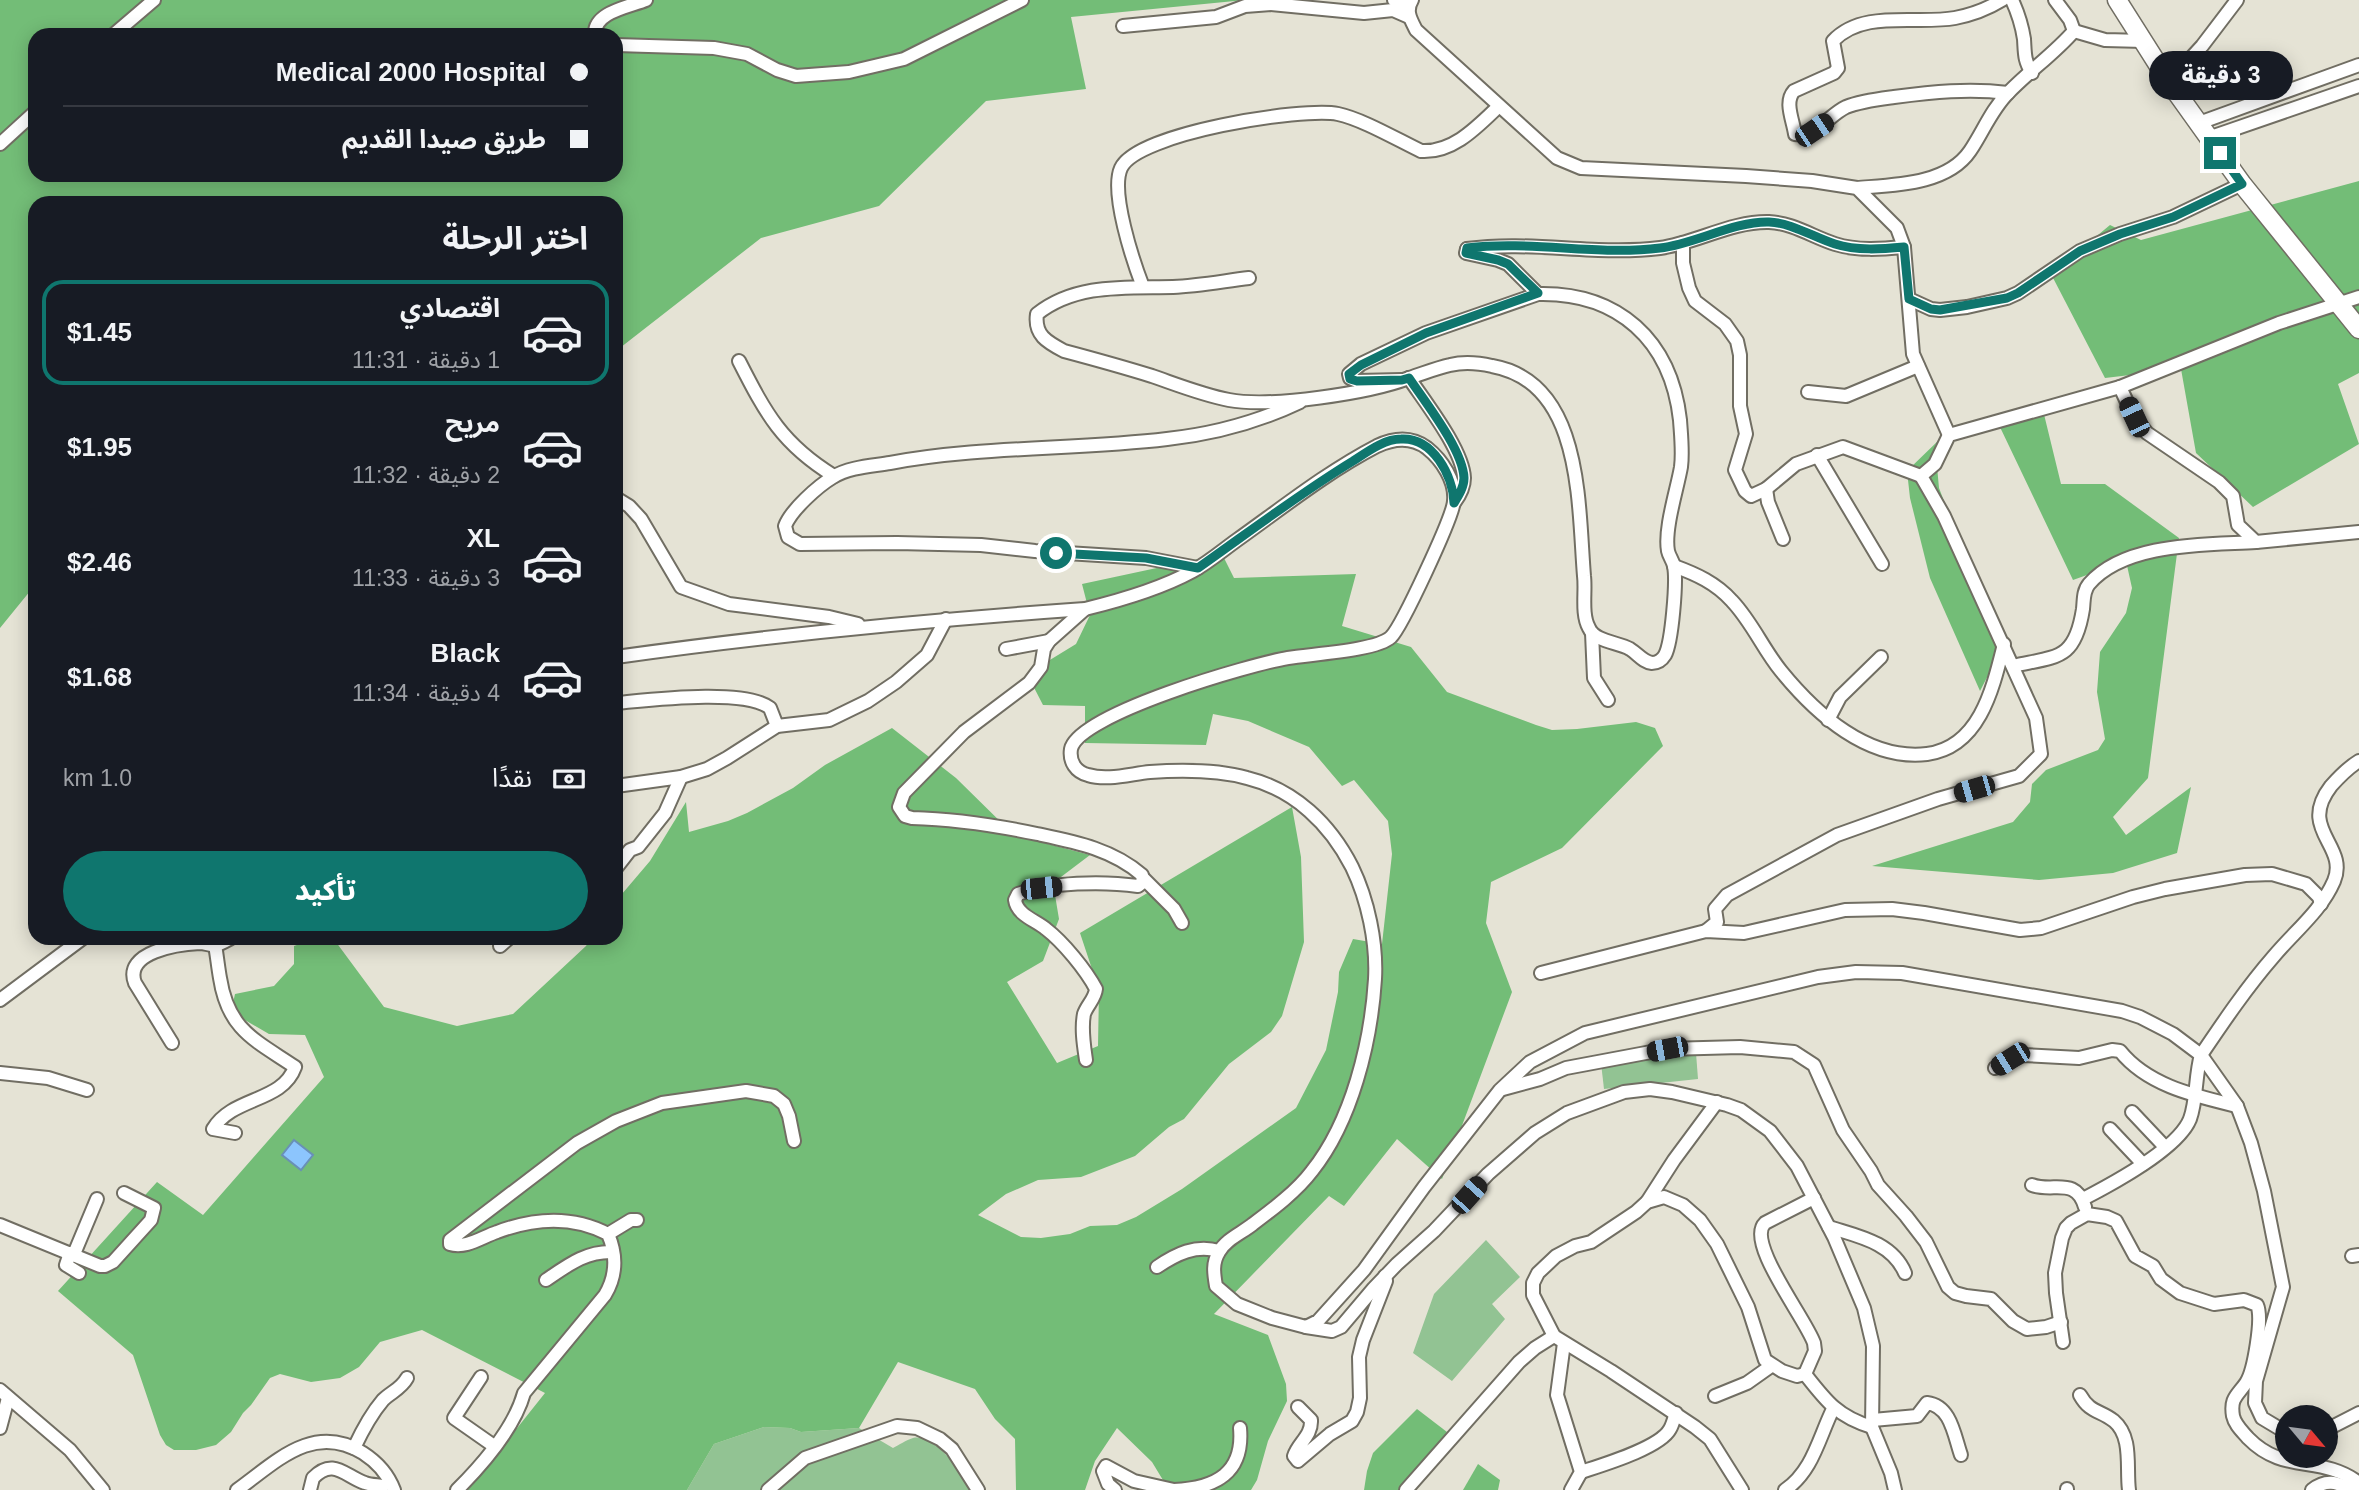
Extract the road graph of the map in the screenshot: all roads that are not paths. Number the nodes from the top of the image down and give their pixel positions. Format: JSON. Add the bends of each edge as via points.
{"nodes":[{"id":1,"x":154,"y":0,"type":"edge"},
{"id":2,"x":646,"y":0,"type":"edge"},
{"id":3,"x":1022,"y":0,"type":"edge"},
{"id":4,"x":1394,"y":0,"type":"edge"},
{"id":5,"x":2002,"y":0,"type":"edge"},
{"id":6,"x":2012,"y":0,"type":"edge"},
{"id":7,"x":2055,"y":0,"type":"edge"},
{"id":8,"x":2117,"y":0,"type":"edge"},
{"id":9,"x":2237,"y":0,"type":"edge"},
{"id":10,"x":1410,"y":7,"type":"edge"},
{"id":11,"x":1123,"y":26,"type":"dead end"},
{"id":12,"x":121,"y":28,"type":"edge"},
{"id":13,"x":594,"y":28,"type":"edge"},
{"id":14,"x":2074,"y":31,"type":"junction"},
{"id":15,"x":2144,"y":41,"type":"junction"},
{"id":16,"x":623,"y":45,"type":"edge"},
{"id":17,"x":2359,"y":65,"type":"edge"},
{"id":18,"x":2032,"y":73,"type":"junction"},
{"id":19,"x":2169,"y":82,"type":"junction"},
{"id":20,"x":2359,"y":86,"type":"edge"},
{"id":21,"x":2008,"y":93,"type":"junction"},
{"id":22,"x":1499,"y":106,"type":"junction"},
{"id":23,"x":28,"y":118,"type":"edge"},
{"id":24,"x":2204,"y":131,"type":"junction"},
{"id":25,"x":0,"y":144,"type":"edge"},
{"id":26,"x":2242,"y":184,"type":"junction"},
{"id":27,"x":1857,"y":188,"type":"junction"},
{"id":28,"x":1683,"y":243,"type":"junction"},
{"id":29,"x":1904,"y":247,"type":"junction"},
{"id":30,"x":1249,"y":278,"type":"dead end"},
{"id":31,"x":1143,"y":286,"type":"junction"},
{"id":32,"x":1538,"y":293,"type":"junction"},
{"id":33,"x":2359,"y":297,"type":"edge"},
{"id":34,"x":1909,"y":299,"type":"junction"},
{"id":35,"x":2340,"y":304,"type":"junction"},
{"id":36,"x":2359,"y":329,"type":"edge"},
{"id":37,"x":739,"y":361,"type":"dead end"},
{"id":38,"x":1918,"y":366,"type":"junction"},
{"id":39,"x":1406,"y":379,"type":"junction"},
{"id":40,"x":2120,"y":387,"type":"junction"},
{"id":41,"x":1808,"y":392,"type":"dead end"},
{"id":42,"x":1310,"y":398,"type":"junction"},
{"id":43,"x":1949,"y":435,"type":"junction"},
{"id":44,"x":1817,"y":455,"type":"junction"},
{"id":45,"x":834,"y":476,"type":"junction"},
{"id":46,"x":1921,"y":476,"type":"junction"},
{"id":47,"x":1766,"y":489,"type":"junction"},
{"id":48,"x":623,"y":502,"type":"edge"},
{"id":49,"x":1454,"y":503,"type":"junction"},
{"id":50,"x":2359,"y":532,"type":"edge"},
{"id":51,"x":1783,"y":539,"type":"dead end"},
{"id":52,"x":2256,"y":542,"type":"junction"},
{"id":53,"x":1882,"y":564,"type":"dead end"},
{"id":54,"x":1674,"y":566,"type":"junction"},
{"id":55,"x":1198,"y":568,"type":"junction"},
{"id":56,"x":1085,"y":609,"type":"junction"},
{"id":57,"x":946,"y":619,"type":"junction"},
{"id":58,"x":869,"y":627,"type":"junction"},
{"id":59,"x":1592,"y":633,"type":"junction"},
{"id":60,"x":1049,"y":641,"type":"junction"},
{"id":61,"x":2004,"y":644,"type":"junction"},
{"id":62,"x":1006,"y":649,"type":"dead end"},
{"id":63,"x":623,"y":656,"type":"edge"},
{"id":64,"x":1881,"y":657,"type":"dead end"},
{"id":65,"x":2013,"y":666,"type":"junction"},
{"id":66,"x":1608,"y":700,"type":"dead end"},
{"id":67,"x":623,"y":702,"type":"edge"},
{"id":68,"x":1828,"y":720,"type":"junction"},
{"id":69,"x":777,"y":726,"type":"junction"},
{"id":70,"x":2359,"y":761,"type":"edge"},
{"id":71,"x":681,"y":777,"type":"junction"},
{"id":72,"x":623,"y":785,"type":"edge"},
{"id":73,"x":623,"y":859,"type":"edge"},
{"id":74,"x":1143,"y":878,"type":"junction"},
{"id":75,"x":2321,"y":904,"type":"junction"},
{"id":76,"x":1182,"y":923,"type":"dead end"},
{"id":77,"x":1706,"y":931,"type":"junction"},
{"id":78,"x":74,"y":945,"type":"edge"},
{"id":79,"x":183,"y":945,"type":"edge"},
{"id":80,"x":215,"y":945,"type":"edge"},
{"id":81,"x":1541,"y":973,"type":"dead end"},
{"id":82,"x":0,"y":1000,"type":"edge"},
{"id":83,"x":172,"y":1043,"type":"dead end"},
{"id":84,"x":2201,"y":1055,"type":"junction"},
{"id":85,"x":1086,"y":1060,"type":"dead end"},
{"id":86,"x":1995,"y":1068,"type":"dead end"},
{"id":87,"x":0,"y":1073,"type":"edge"},
{"id":88,"x":87,"y":1090,"type":"dead end"},
{"id":89,"x":1500,"y":1090,"type":"junction"},
{"id":90,"x":2194,"y":1095,"type":"junction"},
{"id":91,"x":1717,"y":1102,"type":"junction"},
{"id":92,"x":2237,"y":1106,"type":"junction"},
{"id":93,"x":2132,"y":1112,"type":"dead end"},
{"id":94,"x":2110,"y":1129,"type":"dead end"},
{"id":95,"x":234,"y":1133,"type":"dead end"},
{"id":96,"x":794,"y":1141,"type":"dead end"},
{"id":97,"x":2165,"y":1147,"type":"junction"},
{"id":98,"x":2143,"y":1164,"type":"junction"},
{"id":99,"x":2032,"y":1185,"type":"dead end"},
{"id":100,"x":124,"y":1193,"type":"dead end"},
{"id":101,"x":97,"y":1199,"type":"dead end"},
{"id":102,"x":1814,"y":1199,"type":"junction"},
{"id":103,"x":2083,"y":1199,"type":"junction"},
{"id":104,"x":1647,"y":1202,"type":"junction"},
{"id":105,"x":2087,"y":1214,"type":"junction"},
{"id":106,"x":637,"y":1220,"type":"dead end"},
{"id":107,"x":0,"y":1225,"type":"edge"},
{"id":108,"x":1829,"y":1227,"type":"junction"},
{"id":109,"x":608,"y":1234,"type":"junction"},
{"id":110,"x":1219,"y":1251,"type":"junction"},
{"id":111,"x":613,"y":1252,"type":"junction"},
{"id":112,"x":72,"y":1254,"type":"junction"},
{"id":113,"x":1157,"y":1267,"type":"dead end"},
{"id":114,"x":79,"y":1273,"type":"dead end"},
{"id":115,"x":1905,"y":1273,"type":"dead end"},
{"id":116,"x":1385,"y":1276,"type":"junction"},
{"id":117,"x":546,"y":1280,"type":"dead end"},
{"id":118,"x":2061,"y":1322,"type":"junction"},
{"id":119,"x":1306,"y":1326,"type":"junction"},
{"id":120,"x":1559,"y":1340,"type":"junction"},
{"id":121,"x":2063,"y":1342,"type":"dead end"},
{"id":122,"x":1771,"y":1366,"type":"junction"},
{"id":123,"x":1805,"y":1374,"type":"junction"},
{"id":124,"x":481,"y":1377,"type":"dead end"},
{"id":125,"x":407,"y":1378,"type":"dead end"},
{"id":126,"x":2251,"y":1382,"type":"junction"},
{"id":127,"x":4,"y":1394,"type":"edge"},
{"id":128,"x":2080,"y":1395,"type":"dead end"},
{"id":129,"x":1715,"y":1396,"type":"dead end"},
{"id":130,"x":1298,"y":1407,"type":"dead end"},
{"id":131,"x":1833,"y":1409,"type":"junction"},
{"id":132,"x":1676,"y":1413,"type":"junction"},
{"id":133,"x":2359,"y":1413,"type":"edge"},
{"id":134,"x":1872,"y":1424,"type":"junction"},
{"id":135,"x":2338,"y":1424,"type":"edge"},
{"id":136,"x":2275,"y":1426,"type":"edge"},
{"id":137,"x":1240,"y":1427,"type":"dead end"},
{"id":138,"x":0,"y":1428,"type":"edge"},
{"id":139,"x":494,"y":1446,"type":"junction"},
{"id":140,"x":354,"y":1448,"type":"junction"},
{"id":141,"x":1961,"y":1455,"type":"dead end"},
{"id":142,"x":1581,"y":1472,"type":"junction"},
{"id":143,"x":2359,"y":1483,"type":"edge"},
{"id":144,"x":364,"y":1486,"type":"edge"},
{"id":145,"x":389,"y":1487,"type":"edge"},
{"id":146,"x":103,"y":1490,"type":"edge"},
{"id":147,"x":237,"y":1490,"type":"edge"},
{"id":148,"x":310,"y":1490,"type":"edge"},
{"id":149,"x":457,"y":1490,"type":"edge"},
{"id":150,"x":768,"y":1490,"type":"edge"},
{"id":151,"x":978,"y":1490,"type":"edge"},
{"id":152,"x":1115,"y":1490,"type":"edge"},
{"id":153,"x":1174,"y":1490,"type":"edge"},
{"id":154,"x":1406,"y":1490,"type":"edge"},
{"id":155,"x":1571,"y":1490,"type":"edge"},
{"id":156,"x":1742,"y":1490,"type":"edge"},
{"id":157,"x":1785,"y":1490,"type":"edge"},
{"id":158,"x":1895,"y":1490,"type":"edge"},
{"id":159,"x":2129,"y":1490,"type":"edge"},
{"id":160,"x":2312,"y":1490,"type":"edge"},
{"id":161,"x":2354,"y":1490,"type":"edge"}],
"edges":[{"from":1,"to":12,"type":"street"},
{"from":2,"to":13,"type":"street","via":[[600,19]]},
{"from":3,"to":16,"type":"street","via":[[904,59],[849,72],[796,76],[747,54],[714,48]]},
{"from":4,"to":10,"type":"street"},
{"from":5,"to":21,"type":"street","via":[[1954,18],[1884,21],[1848,28],[1833,41],[1838,68],[1794,91],[1789,103],[1795,134],[1801,135],[1846,107],[1870,100],[1961,90]]},
{"from":6,"to":18,"type":"street","via":[[2024,38],[2024,60]]},
{"from":7,"to":14,"type":"street"},
{"from":8,"to":15,"type":"highway"},
{"from":9,"to":19,"type":"street"},
{"from":10,"to":11,"type":"street","via":[[1364,12],[1271,4],[1245,6],[1216,17]]},
{"from":10,"to":22,"type":"street","via":[[1416,30]]},
{"from":14,"to":15,"type":"street","via":[[2105,40]]},
{"from":14,"to":18,"type":"street"},
{"from":15,"to":19,"type":"highway"},
{"from":17,"to":24,"type":"street"},
{"from":18,"to":21,"type":"street"},
{"from":19,"to":24,"type":"highway"},
{"from":20,"to":24,"type":"street"},
{"from":21,"to":27,"type":"street","via":[[1956,166],[1911,181]]},
{"from":22,"to":27,"type":"street","via":[[1557,158],[1581,168],[1746,176]]},
{"from":22,"to":31,"type":"street","via":[[1463,137],[1434,152],[1421,151],[1339,114],[1303,113],[1219,125],[1140,152],[1121,169],[1119,195]]},
{"from":23,"to":25,"type":"street"},
{"from":24,"to":26,"type":"highway"},
{"from":26,"to":34,"type":"street","via":[[2173,217],[2080,251],[2007,298],[1940,310]]},
{"from":26,"to":35,"type":"highway"},
{"from":27,"to":29,"type":"street","via":[[1897,228]]},
{"from":28,"to":29,"type":"street","via":[[1767,222],[1837,244]]},
{"from":28,"to":32,"type":"street","via":[[1639,249],[1467,248],[1466,253],[1508,264]]},
{"from":28,"to":47,"type":"street","via":[[1683,263],[1695,301],[1725,324],[1737,341],[1746,435],[1735,470],[1751,496]]},
{"from":29,"to":34,"type":"street"},
{"from":30,"to":31,"type":"street"},
{"from":31,"to":42,"type":"street","via":[[1105,288],[1063,298],[1037,314],[1038,332],[1064,351],[1219,397],[1254,403]]},
{"from":32,"to":39,"type":"street","via":[[1426,333],[1349,374],[1352,381]]},
{"from":32,"to":54,"type":"street","via":[[1581,297],[1600,304],[1643,332],[1658,351],[1677,396],[1681,430],[1681,465],[1668,551]]},
{"from":33,"to":35,"type":"street"},
{"from":34,"to":38,"type":"street"},
{"from":35,"to":36,"type":"highway"},
{"from":35,"to":40,"type":"street","via":[[2279,323]]},
{"from":37,"to":45,"type":"street","via":[[779,431]]},
{"from":38,"to":41,"type":"street","via":[[1846,396]]},
{"from":38,"to":43,"type":"street"},
{"from":39,"to":42,"type":"street"},
{"from":39,"to":49,"type":"street","via":[[1454,446],[1462,466],[1464,480]]},
{"from":39,"to":59,"type":"street","via":[[1452,364],[1483,364],[1524,377],[1545,396],[1564,431],[1571,456],[1586,619]]},
{"from":40,"to":43,"type":"street"},
{"from":40,"to":52,"type":"street","via":[[2147,433],[2233,496],[2238,525]]},
{"from":42,"to":45,"type":"street","via":[[1248,423],[1170,439],[917,458]]},
{"from":43,"to":46,"type":"street","via":[[1935,464]]},
{"from":44,"to":46,"type":"street","via":[[1843,447]]},
{"from":44,"to":47,"type":"street","via":[[1789,467]]},
{"from":44,"to":53,"type":"street"},
{"from":45,"to":55,"type":"street","via":[[788,518],[786,532],[793,541],[811,545],[981,545],[1146,558]]},
{"from":46,"to":61,"type":"street"},
{"from":47,"to":51,"type":"street"},
{"from":48,"to":58,"type":"street","via":[[641,519],[681,587],[729,604]]},
{"from":49,"to":55,"type":"street","via":[[1452,485],[1439,460],[1417,442],[1401,439],[1381,444]]},
{"from":49,"to":110,"type":"street","via":[[1413,600],[1389,639],[1370,648],[1231,671],[1119,713],[1073,743],[1074,767],[1083,774],[1203,773],[1247,778],[1275,788],[1324,824],[1353,870],[1362,895],[1372,933],[1375,976],[1370,1019],[1345,1115],[1311,1173]]},
{"from":50,"to":52,"type":"street"},
{"from":52,"to":65,"type":"street","via":[[2155,551],[2126,559],[2085,589],[2072,646],[2059,656]]},
{"from":54,"to":59,"type":"street","via":[[1674,606],[1667,653],[1660,661],[1649,662]]},
{"from":54,"to":68,"type":"street","via":[[1699,575],[1734,602],[1780,670]]},
{"from":55,"to":56,"type":"street","via":[[1149,591]]},
{"from":56,"to":57,"type":"street"},
{"from":56,"to":60,"type":"street"},
{"from":57,"to":58,"type":"street"},
{"from":57,"to":69,"type":"street","via":[[927,655],[868,701],[829,720]]},
{"from":58,"to":63,"type":"street"},
{"from":59,"to":66,"type":"street","via":[[1594,678]]},
{"from":60,"to":62,"type":"street"},
{"from":60,"to":74,"type":"street","via":[[1030,683],[964,732],[904,793],[898,807],[912,818],[968,821],[1087,845],[1115,856]]},
{"from":61,"to":65,"type":"street"},
{"from":61,"to":68,"type":"street","via":[[1978,721],[1949,748],[1895,754]]},
{"from":64,"to":68,"type":"street","via":[[1840,697]]},
{"from":65,"to":77,"type":"street","via":[[2036,718],[2041,754],[2019,776],[1837,835],[1727,895],[1715,909],[1717,922]]},
{"from":67,"to":69,"type":"street","via":[[754,700],[770,708]]},
{"from":69,"to":71,"type":"street","via":[[707,769]]},
{"from":70,"to":75,"type":"street","via":[[2336,780],[2320,804],[2320,824],[2336,869]]},
{"from":71,"to":72,"type":"street"},
{"from":71,"to":73,"type":"street","via":[[665,813]]},
{"from":74,"to":76,"type":"street"},
{"from":74,"to":85,"type":"street","via":[[1138,886],[1041,888],[1018,894],[1015,900],[1019,911],[1055,937],[1096,989],[1084,1014]]},
{"from":75,"to":77,"type":"street","via":[[2306,884],[2272,874],[2245,875],[2133,897],[2040,928],[2020,930],[1871,909],[1823,914],[1744,933]]},
{"from":75,"to":84,"type":"street","via":[[2273,956]]},
{"from":77,"to":81,"type":"street"},
{"from":78,"to":82,"type":"street"},
{"from":79,"to":83,"type":"street","via":[[141,960],[132,971]]},
{"from":80,"to":95,"type":"street","via":[[232,1018],[243,1032],[295,1067],[286,1084],[228,1111],[213,1129]]},
{"from":84,"to":89,"type":"street","via":[[2173,1034],[2122,1011],[1902,973],[1856,972],[1585,1033],[1530,1062]]},
{"from":84,"to":90,"type":"street"},
{"from":84,"to":92,"type":"street"},
{"from":86,"to":90,"type":"street","via":[[2023,1055],[2079,1058],[2120,1051],[2154,1079]]},
{"from":87,"to":88,"type":"street","via":[[48,1078]]},
{"from":89,"to":118,"type":"street","via":[[1566,1068],[1667,1049],[1740,1047],[1794,1052],[1814,1065],[1843,1130],[1878,1185],[1926,1242],[1948,1287],[1955,1293],[1991,1299],[2026,1329]]},
{"from":89,"to":119,"type":"street","via":[[1364,1270],[1326,1314]]},
{"from":90,"to":92,"type":"street"},
{"from":90,"to":97,"type":"street","via":[[2183,1132]]},
{"from":91,"to":102,"type":"street","via":[[1741,1110],[1770,1131],[1797,1166]]},
{"from":91,"to":104,"type":"street"},
{"from":91,"to":116,"type":"street","via":[[1672,1091],[1624,1092],[1567,1114],[1505,1158]]},
{"from":92,"to":126,"type":"street","via":[[2264,1191],[2283,1287]]},
{"from":93,"to":97,"type":"street"},
{"from":94,"to":98,"type":"street"},
{"from":96,"to":109,"type":"street","via":[[784,1104],[774,1096],[746,1091],[662,1103],[577,1143],[450,1244],[462,1245],[510,1228],[560,1219]]},
{"from":97,"to":98,"type":"street"},
{"from":98,"to":103,"type":"street"},
{"from":99,"to":103,"type":"street","via":[[2062,1186]]},
{"from":100,"to":112,"type":"street","via":[[154,1208],[151,1220],[105,1266]]},
{"from":101,"to":112,"type":"street"},
{"from":102,"to":108,"type":"street"},
{"from":102,"to":123,"type":"street","via":[[1765,1223],[1759,1235],[1772,1272],[1814,1343]]},
{"from":103,"to":105,"type":"street"},
{"from":104,"to":120,"type":"street","via":[[1591,1242],[1556,1256],[1538,1273],[1534,1295]]},
{"from":104,"to":122,"type":"street","via":[[1672,1200],[1700,1220],[1739,1286]]},
{"from":105,"to":118,"type":"street","via":[[2071,1223],[2062,1238],[2056,1273]]},
{"from":105,"to":126,"type":"street","via":[[2116,1221],[2135,1256],[2153,1266],[2161,1279],[2180,1293],[2214,1304],[2248,1300],[2257,1305],[2259,1326]]},
{"from":106,"to":109,"type":"street"},
{"from":107,"to":112,"type":"street"},
{"from":108,"to":115,"type":"street","via":[[1881,1244]]},
{"from":108,"to":134,"type":"street","via":[[1864,1308],[1873,1346]]},
{"from":109,"to":111,"type":"street"},
{"from":110,"to":113,"type":"street","via":[[1191,1249]]},
{"from":110,"to":119,"type":"street","via":[[1213,1267],[1216,1286],[1225,1296],[1272,1318]]},
{"from":111,"to":117,"type":"street","via":[[583,1256]]},
{"from":111,"to":139,"type":"street","via":[[615,1272],[605,1295],[524,1393],[519,1412]]},
{"from":112,"to":114,"type":"street","via":[[66,1265]]},
{"from":116,"to":119,"type":"street","via":[[1342,1327],[1332,1331]]},
{"from":116,"to":130,"type":"street","via":[[1359,1357],[1357,1412],[1352,1421],[1298,1461],[1296,1449],[1311,1427],[1311,1420]]},
{"from":118,"to":121,"type":"street"},
{"from":120,"to":132,"type":"street"},
{"from":120,"to":142,"type":"street","via":[[1557,1395]]},
{"from":120,"to":154,"type":"street","via":[[1535,1348],[1519,1362]]},
{"from":122,"to":123,"type":"street","via":[[1797,1376]]},
{"from":122,"to":129,"type":"street"},
{"from":123,"to":131,"type":"street"},
{"from":124,"to":139,"type":"street","via":[[454,1418]]},
{"from":125,"to":140,"type":"street","via":[[377,1408]]},
{"from":126,"to":136,"type":"street","via":[[2258,1411]]},
{"from":126,"to":143,"type":"street","via":[[2235,1393],[2233,1408],[2234,1419],[2256,1446],[2274,1458],[2332,1468]]},
{"from":127,"to":138,"type":"street"},
{"from":127,"to":146,"type":"street","via":[[70,1450]]},
{"from":128,"to":159,"type":"street","via":[[2086,1406],[2113,1420],[2126,1437]]},
{"from":131,"to":134,"type":"street"},
{"from":131,"to":157,"type":"street","via":[[1817,1451]]},
{"from":132,"to":142,"type":"street","via":[[1670,1431],[1646,1447]]},
{"from":132,"to":156,"type":"street","via":[[1710,1439]]},
{"from":133,"to":135,"type":"street"},
{"from":134,"to":141,"type":"street","via":[[1917,1416],[1927,1403],[1937,1404],[1947,1414]]},
{"from":134,"to":158,"type":"street"},
{"from":137,"to":153,"type":"street","via":[[1242,1447],[1227,1473],[1214,1482]]},
{"from":139,"to":149,"type":"street"},
{"from":140,"to":145,"type":"street","via":[[371,1458]]},
{"from":140,"to":147,"type":"street","via":[[340,1443],[307,1444],[273,1462]]},
{"from":142,"to":155,"type":"street"},
{"from":144,"to":145,"type":"street"},
{"from":144,"to":148,"type":"street","via":[[326,1468],[313,1478]]},
{"from":150,"to":151,"type":"street","via":[[805,1458],[897,1426],[917,1428],[940,1439],[952,1449]]},
{"from":152,"to":153,"type":"street","via":[[1104,1476],[1106,1466],[1134,1481]]},
{"from":160,"to":161,"type":"street","via":[[2326,1481]]}]}
